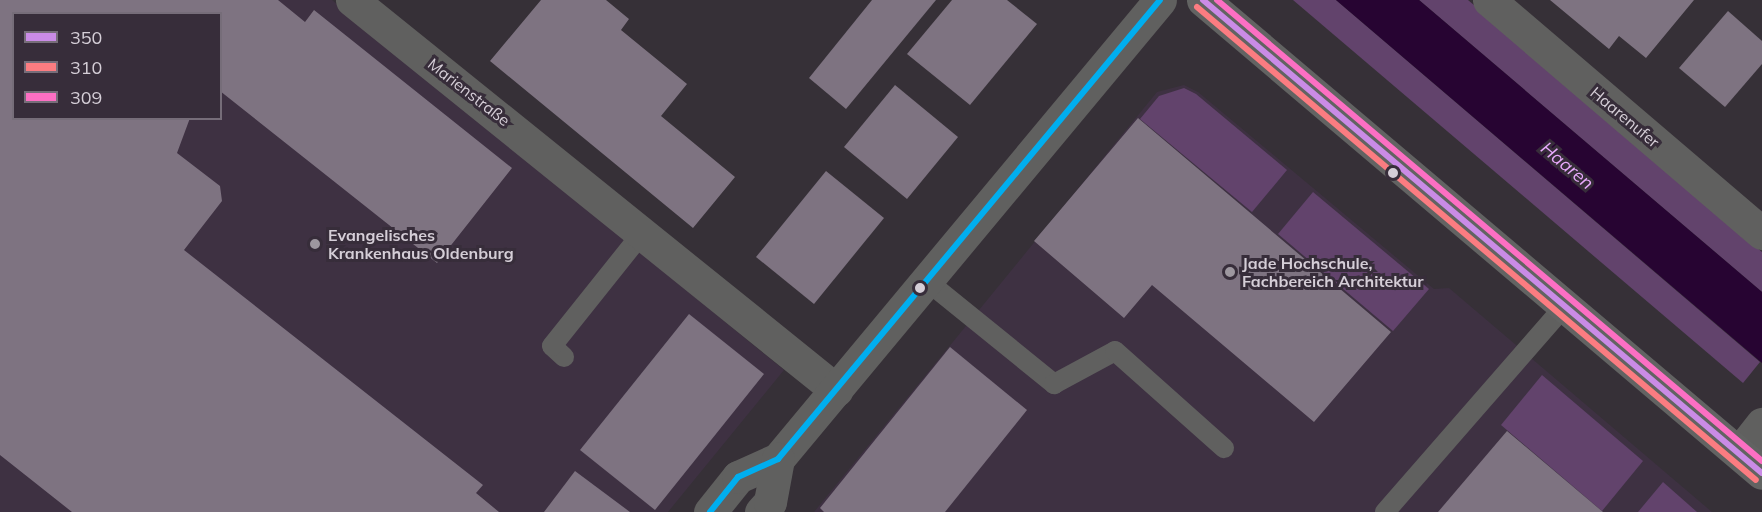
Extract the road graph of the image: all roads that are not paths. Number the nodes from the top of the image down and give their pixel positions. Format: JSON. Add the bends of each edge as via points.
{"nodes":[{"id":1,"x":352,"y":0,"type":"edge"},
{"id":2,"x":1160,"y":0,"type":"edge"},
{"id":3,"x":1203,"y":0,"type":"edge"},
{"id":4,"x":1489,"y":0,"type":"edge"},
{"id":5,"x":643,"y":232,"type":"junction"},
{"id":6,"x":1762,"y":233,"type":"edge"},
{"id":7,"x":927,"y":281,"type":"junction"},
{"id":8,"x":1565,"y":306,"type":"junction"},
{"id":9,"x":564,"y":357,"type":"dead end"},
{"id":10,"x":836,"y":390,"type":"junction"},
{"id":11,"x":1762,"y":424,"type":"edge"},
{"id":12,"x":1224,"y":448,"type":"dead end"},
{"id":13,"x":778,"y":459,"type":"junction"},
{"id":14,"x":1750,"y":463,"type":"edge"},
{"id":15,"x":710,"y":512,"type":"edge"},
{"id":16,"x":761,"y":512,"type":"edge"},
{"id":17,"x":1385,"y":512,"type":"edge"}],
"edges":[{"from":1,"to":5,"type":"street","name":"Marienstraße"},
{"from":2,"to":7,"type":"street"},
{"from":3,"to":8,"type":"main road"},
{"from":4,"to":6,"type":"street","name":"Haarenufer"},
{"from":5,"to":9,"type":"lane","via":[[552,346]]},
{"from":5,"to":10,"type":"street","name":"Marienstraße"},
{"from":7,"to":10,"type":"street"},
{"from":7,"to":12,"type":"lane","via":[[1054,384],[1115,351]]},
{"from":8,"to":14,"type":"main road"},
{"from":8,"to":17,"type":"lane"},
{"from":10,"to":13,"type":"street"},
{"from":11,"to":14,"type":"street"},
{"from":13,"to":15,"type":"street","via":[[738,477]]},
{"from":13,"to":16,"type":"street","via":[[770,502]]}]}
